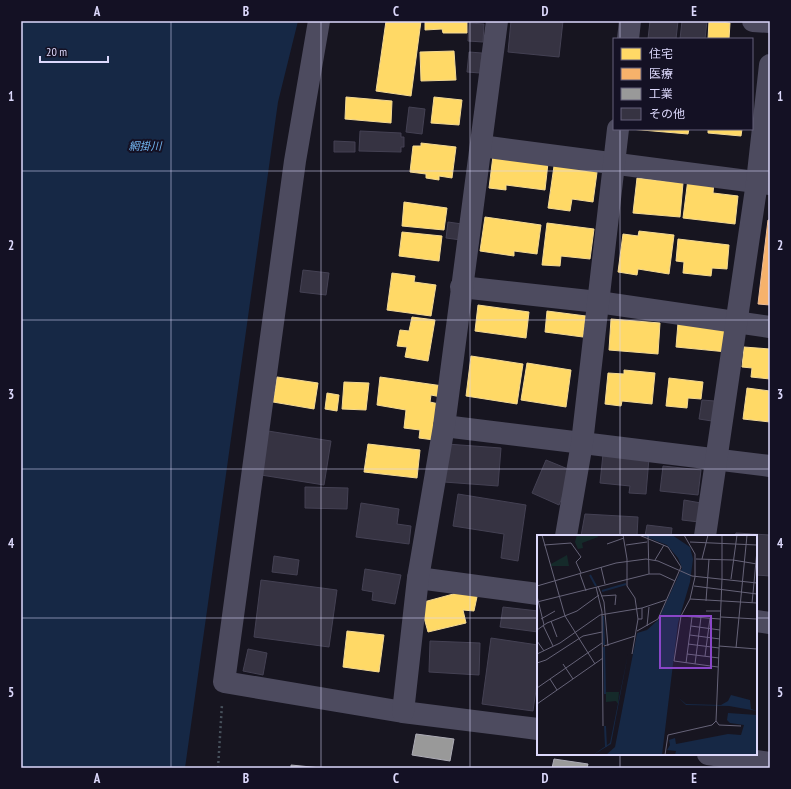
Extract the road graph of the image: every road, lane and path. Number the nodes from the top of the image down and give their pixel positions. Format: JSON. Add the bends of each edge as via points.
{"nodes":[{"id":1,"x":319,"y":21,"type":"edge"},
{"id":2,"x":497,"y":21,"type":"edge"},
{"id":3,"x":630,"y":21,"type":"edge"},
{"id":4,"x":753,"y":21,"type":"edge"},
{"id":5,"x":770,"y":22,"type":"edge"},
{"id":6,"x":628,"y":38,"type":"edge"},
{"id":7,"x":770,"y":65,"type":"edge"},
{"id":8,"x":618,"y":130,"type":"edge"},
{"id":9,"x":481,"y":146,"type":"junction"},
{"id":10,"x":614,"y":163,"type":"junction"},
{"id":11,"x":764,"y":183,"type":"edge"},
{"id":12,"x":461,"y":287,"type":"junction"},
{"id":13,"x":598,"y":302,"type":"junction"},
{"id":14,"x":736,"y":322,"type":"junction"},
{"id":15,"x":770,"y":327,"type":"edge"},
{"id":16,"x":444,"y":426,"type":"junction"},
{"id":17,"x":582,"y":443,"type":"junction"},
{"id":18,"x":716,"y":460,"type":"junction"},
{"id":19,"x":770,"y":466,"type":"edge"},
{"id":20,"x":566,"y":535,"type":"edge"},
{"id":21,"x":705,"y":535,"type":"edge"},
{"id":22,"x":418,"y":578,"type":"junction"},
{"id":23,"x":537,"y":594,"type":"edge"},
{"id":24,"x":757,"y":621,"type":"edge"},
{"id":25,"x":770,"y":623,"type":"edge"},
{"id":26,"x":224,"y":682,"type":"junction"},
{"id":27,"x":403,"y":712,"type":"junction"},
{"id":28,"x":537,"y":729,"type":"edge"},
{"id":29,"x":715,"y":755,"type":"edge"},
{"id":30,"x":770,"y":763,"type":"edge"},
{"id":31,"x":218,"y":768,"type":"edge"}],
"edges":[{"from":1,"to":26,"type":"street","via":[[295,161]]},
{"from":2,"to":9,"type":"street"},
{"from":3,"to":6,"type":"street"},
{"from":4,"to":5,"type":"street"},
{"from":7,"to":11,"type":"street"},
{"from":8,"to":10,"type":"street"},
{"from":9,"to":10,"type":"street"},
{"from":9,"to":12,"type":"street"},
{"from":10,"to":11,"type":"street"},
{"from":10,"to":13,"type":"street"},
{"from":11,"to":14,"type":"street"},
{"from":12,"to":13,"type":"street"},
{"from":12,"to":16,"type":"street"},
{"from":13,"to":14,"type":"street"},
{"from":13,"to":17,"type":"street"},
{"from":14,"to":15,"type":"street"},
{"from":14,"to":18,"type":"street"},
{"from":16,"to":17,"type":"street"},
{"from":16,"to":22,"type":"street"},
{"from":17,"to":18,"type":"street"},
{"from":17,"to":20,"type":"street"},
{"from":18,"to":19,"type":"street"},
{"from":18,"to":21,"type":"street"},
{"from":22,"to":23,"type":"street"},
{"from":22,"to":27,"type":"street"},
{"from":24,"to":25,"type":"street"},
{"from":26,"to":27,"type":"street"},
{"from":26,"to":31,"type":"path"},
{"from":27,"to":28,"type":"street"},
{"from":29,"to":30,"type":"street"}]}
